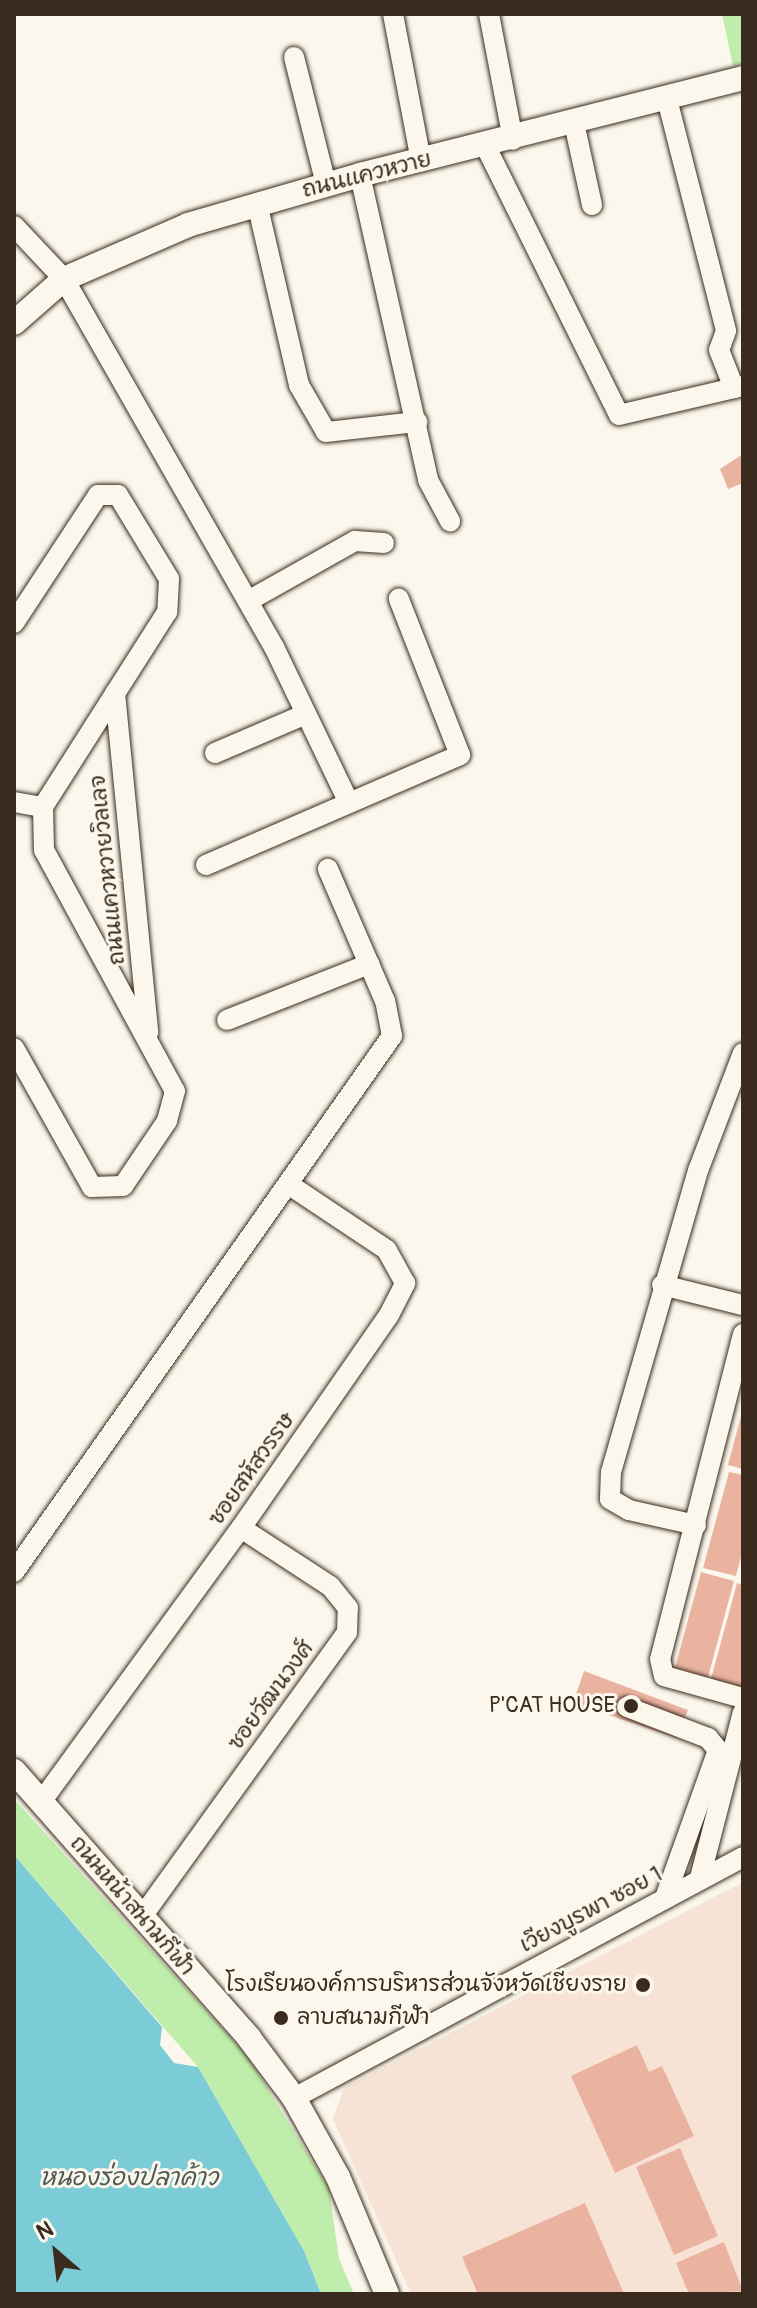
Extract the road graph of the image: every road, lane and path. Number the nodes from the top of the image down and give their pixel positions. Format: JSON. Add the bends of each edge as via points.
{"nodes":[{"id":1,"x":393,"y":14,"type":"edge"},
{"id":2,"x":489,"y":14,"type":"edge"},
{"id":3,"x":294,"y":57,"type":"dead end"},
{"id":4,"x":743,"y":78,"type":"edge"},
{"id":5,"x":667,"y":99,"type":"junction"},
{"id":6,"x":574,"y":123,"type":"junction"},
{"id":7,"x":513,"y":140,"type":"junction"},
{"id":8,"x":486,"y":147,"type":"junction"},
{"id":9,"x":421,"y":161,"type":"junction"},
{"id":10,"x":360,"y":175,"type":"junction"},
{"id":11,"x":326,"y":184,"type":"junction"},
{"id":12,"x":257,"y":203,"type":"junction"},
{"id":13,"x":592,"y":205,"type":"dead end"},
{"id":14,"x":14,"y":226,"type":"edge"},
{"id":15,"x":64,"y":279,"type":"junction"},
{"id":16,"x":14,"y":323,"type":"edge"},
{"id":17,"x":738,"y":387,"type":"edge"},
{"id":18,"x":417,"y":422,"type":"junction"},
{"id":19,"x":450,"y":521,"type":"dead end"},
{"id":20,"x":384,"y":543,"type":"dead end"},
{"id":21,"x":399,"y":599,"type":"dead end"},
{"id":22,"x":248,"y":601,"type":"junction"},
{"id":23,"x":14,"y":623,"type":"edge"},
{"id":24,"x":115,"y":693,"type":"junction"},
{"id":25,"x":306,"y":714,"type":"junction"},
{"id":26,"x":215,"y":753,"type":"dead end"},
{"id":27,"x":14,"y":802,"type":"edge"},
{"id":28,"x":349,"y":803,"type":"junction"},
{"id":29,"x":43,"y":807,"type":"junction"},
{"id":30,"x":206,"y":865,"type":"dead end"},
{"id":31,"x":328,"y":869,"type":"dead end"},
{"id":32,"x":369,"y":964,"type":"junction"},
{"id":33,"x":227,"y":1020,"type":"dead end"},
{"id":34,"x":149,"y":1042,"type":"junction"},
{"id":35,"x":14,"y":1048,"type":"edge"},
{"id":36,"x":743,"y":1053,"type":"edge"},
{"id":37,"x":291,"y":1186,"type":"junction"},
{"id":38,"x":662,"y":1285,"type":"junction"},
{"id":39,"x":743,"y":1305,"type":"edge"},
{"id":40,"x":742,"y":1347,"type":"edge"},
{"id":41,"x":696,"y":1525,"type":"junction"},
{"id":42,"x":241,"y":1528,"type":"junction"},
{"id":43,"x":14,"y":1572,"type":"edge"},
{"id":44,"x":743,"y":1698,"type":"edge"},
{"id":45,"x":627,"y":1707,"type":"dead end"},
{"id":46,"x":743,"y":1712,"type":"edge"},
{"id":47,"x":14,"y":1771,"type":"edge"},
{"id":48,"x":41,"y":1802,"type":"junction"},
{"id":49,"x":743,"y":1857,"type":"edge"},
{"id":50,"x":700,"y":1878,"type":"junction"},
{"id":51,"x":665,"y":1898,"type":"junction"},
{"id":52,"x":141,"y":1918,"type":"junction"},
{"id":53,"x":294,"y":2098,"type":"junction"},
{"id":54,"x":387,"y":2294,"type":"edge"}],
"edges":[{"from":1,"to":9,"type":"street"},
{"from":2,"to":7,"type":"street"},
{"from":3,"to":11,"type":"street"},
{"from":4,"to":5,"type":"street","name":"ถนนแควหวาย"},
{"from":5,"to":6,"type":"street","name":"ถนนแควหวาย"},
{"from":5,"to":17,"type":"street","via":[[726,331],[719,350]]},
{"from":6,"to":7,"type":"street","name":"ถนนแควหวาย"},
{"from":6,"to":13,"type":"street"},
{"from":7,"to":8,"type":"street","name":"ถนนแควหวาย"},
{"from":8,"to":9,"type":"street","name":"ถนนแควหวาย"},
{"from":8,"to":17,"type":"street","via":[[619,415]]},
{"from":9,"to":10,"type":"street","name":"ถนนแควหวาย"},
{"from":10,"to":11,"type":"street","name":"ถนนแควหวาย"},
{"from":10,"to":18,"type":"street"},
{"from":11,"to":12,"type":"street","name":"ถนนแควหวาย"},
{"from":12,"to":15,"type":"street","name":"ถนนแควหวาย","via":[[188,225]]},
{"from":12,"to":18,"type":"street","via":[[299,385],[326,432]]},
{"from":14,"to":15,"type":"street"},
{"from":15,"to":16,"type":"street","name":"ถนนแควหวาย"},
{"from":15,"to":22,"type":"street"},
{"from":18,"to":19,"type":"street","via":[[428,480]]},
{"from":20,"to":22,"type":"street","via":[[355,541]]},
{"from":21,"to":28,"type":"street","via":[[460,755]]},
{"from":22,"to":25,"type":"street"},
{"from":23,"to":24,"type":"street","name":"ถนนแควหวายวิลเลจ","via":[[98,495],[118,495],[169,579],[167,612]]},
{"from":24,"to":29,"type":"street","name":"ถนนแควหวายวิลเลจ"},
{"from":24,"to":34,"type":"street","name":"ถนนแควหวายวิลเลจ"},
{"from":25,"to":26,"type":"street"},
{"from":25,"to":28,"type":"street"},
{"from":27,"to":29,"type":"street"},
{"from":28,"to":30,"type":"street"},
{"from":29,"to":34,"type":"street","name":"ถนนแควหวายวิลเลจ","via":[[44,850]]},
{"from":31,"to":32,"type":"street"},
{"from":32,"to":33,"type":"street"},
{"from":32,"to":37,"type":"street","via":[[392,1019],[392,1036]]},
{"from":34,"to":35,"type":"street","name":"ถนนแควหวายวิลเลจ","via":[[175,1091],[167,1121],[123,1186],[92,1187]]},
{"from":36,"to":38,"type":"street"},
{"from":37,"to":42,"type":"street","name":"ซอยสหัสวรรษ","via":[[387,1250],[405,1283],[389,1315]]},
{"from":37,"to":43,"type":"street"},
{"from":38,"to":39,"type":"street"},
{"from":38,"to":41,"type":"street","via":[[611,1472],[610,1499],[629,1510]]},
{"from":40,"to":41,"type":"street"},
{"from":41,"to":44,"type":"street","via":[[660,1659],[664,1676]]},
{"from":42,"to":48,"type":"street","name":"ซอยสหัสวรรษ"},
{"from":42,"to":52,"type":"street","name":"ซอยวัฒนวงศ์","via":[[330,1586],[348,1608],[347,1632]]},
{"from":45,"to":51,"type":"street","via":[[708,1738],[718,1750]]},
{"from":46,"to":50,"type":"street"},
{"from":47,"to":48,"type":"street","name":"ถนนหน้าสนามกีฬา"},
{"from":48,"to":52,"type":"street","name":"ถนนหน้าสนามกีฬา"},
{"from":49,"to":50,"type":"street","name":"เวียงบูรพา ซอย 1"},
{"from":50,"to":51,"type":"street","name":"เวียงบูรพา ซอย 1"},
{"from":51,"to":53,"type":"street","name":"เวียงบูรพา ซอย 1"},
{"from":52,"to":53,"type":"street","name":"ถนนหน้าสนามกีฬา","via":[[249,2038]]},
{"from":53,"to":54,"type":"street","name":"ถนนหน้าสนามกีฬา","via":[[338,2177]]}]}
